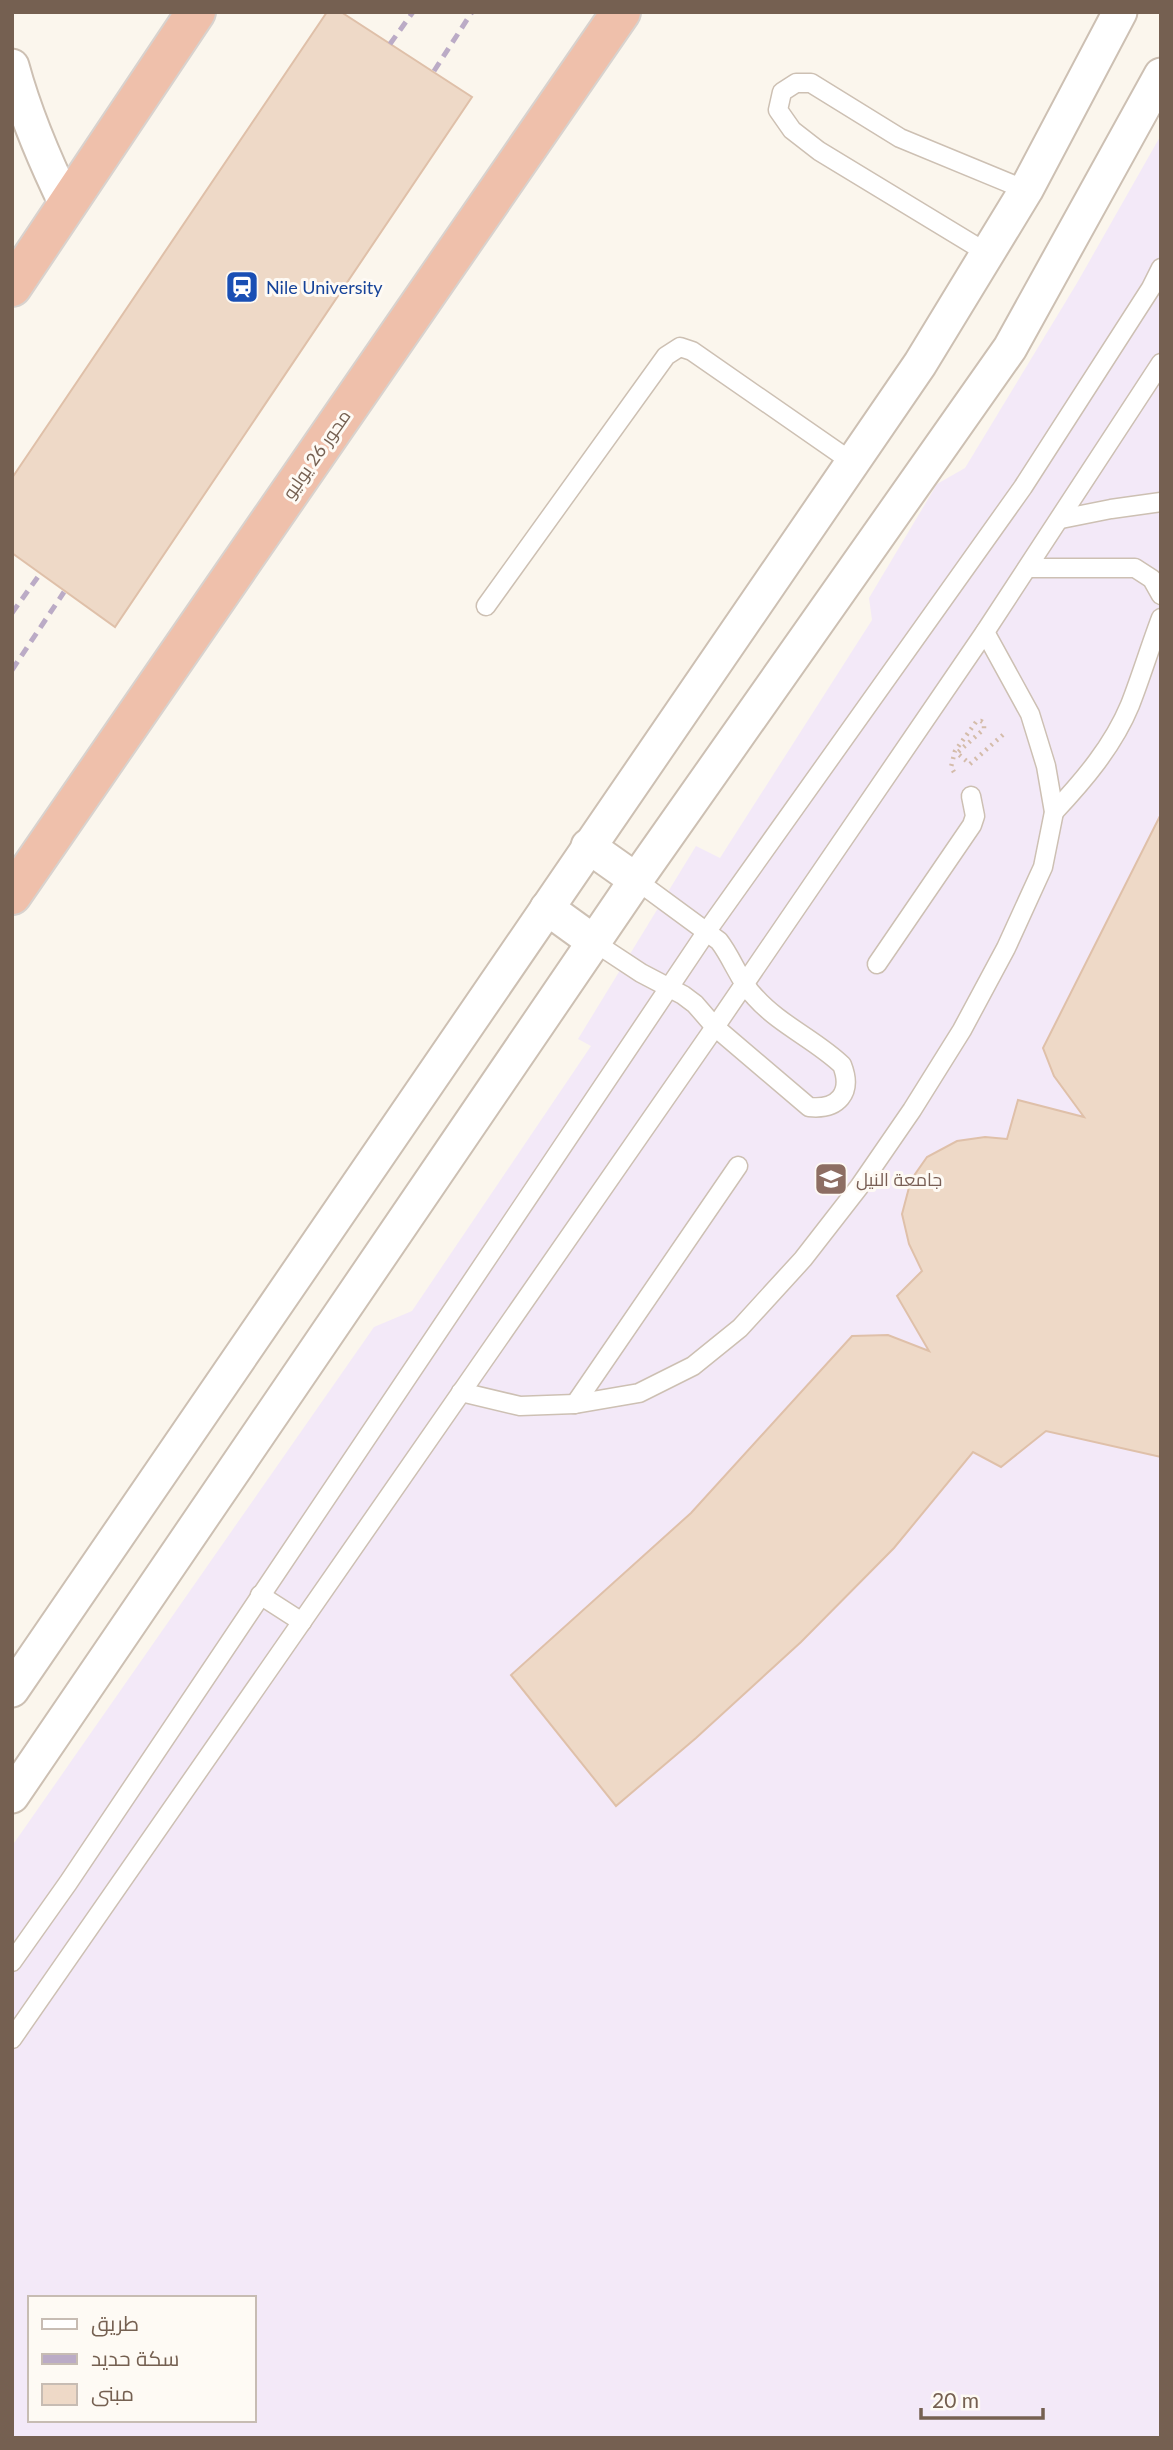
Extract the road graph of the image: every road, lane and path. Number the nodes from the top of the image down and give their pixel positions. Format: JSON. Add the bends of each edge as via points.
{"nodes":[{"id":1,"x":196,"y":12,"type":"edge"},
{"id":2,"x":621,"y":12,"type":"edge"},
{"id":3,"x":1120,"y":12,"type":"edge"},
{"id":4,"x":12,"y":65,"type":"edge"},
{"id":5,"x":1161,"y":75,"type":"edge"},
{"id":6,"x":1026,"y":190,"type":"junction"},
{"id":7,"x":67,"y":206,"type":"junction"},
{"id":8,"x":988,"y":253,"type":"junction"},
{"id":9,"x":1161,"y":268,"type":"edge"},
{"id":10,"x":12,"y":287,"type":"edge"},
{"id":11,"x":1159,"y":372,"type":"edge"},
{"id":12,"x":852,"y":462,"type":"junction"},
{"id":13,"x":1161,"y":502,"type":"edge"},
{"id":14,"x":1061,"y":519,"type":"junction"},
{"id":15,"x":1029,"y":568,"type":"junction"},
{"id":16,"x":1161,"y":595,"type":"edge"},
{"id":17,"x":486,"y":607,"type":"dead end"},
{"id":18,"x":1161,"y":618,"type":"edge"},
{"id":19,"x":985,"y":632,"type":"junction"},
{"id":20,"x":1001,"y":736,"type":"dead end"},
{"id":21,"x":971,"y":796,"type":"joint"},
{"id":22,"x":1054,"y":812,"type":"junction"},
{"id":23,"x":588,"y":846,"type":"junction"},
{"id":24,"x":636,"y":880,"type":"junction"},
{"id":25,"x":12,"y":895,"type":"edge"},
{"id":26,"x":547,"y":908,"type":"junction"},
{"id":27,"x":707,"y":931,"type":"junction"},
{"id":28,"x":594,"y":942,"type":"junction"},
{"id":29,"x":877,"y":964,"type":"dead end"},
{"id":30,"x":744,"y":983,"type":"junction"},
{"id":31,"x":669,"y":987,"type":"junction"},
{"id":32,"x":715,"y":1027,"type":"junction"},
{"id":33,"x":738,"y":1166,"type":"dead end"},
{"id":34,"x":461,"y":1392,"type":"junction"},
{"id":35,"x":575,"y":1404,"type":"junction"},
{"id":36,"x":260,"y":1595,"type":"junction"},
{"id":37,"x":302,"y":1622,"type":"junction"},
{"id":38,"x":12,"y":1690,"type":"edge"},
{"id":39,"x":12,"y":1796,"type":"edge"},
{"id":40,"x":12,"y":1962,"type":"edge"},
{"id":41,"x":12,"y":2039,"type":"edge"}],
"edges":[{"from":1,"to":7,"type":"highway"},
{"from":2,"to":25,"type":"highway","name":"محور 26 يوليو"},
{"from":3,"to":6,"type":"street"},
{"from":4,"to":7,"type":"street","via":[[30,121]]},
{"from":5,"to":24,"type":"street","via":[[1010,348]]},
{"from":6,"to":8,"type":"street"},
{"from":6,"to":8,"type":"lane","via":[[900,138],[811,83],[796,83],[782,92],[778,110],[792,130],[857,175]]},
{"from":7,"to":10,"type":"highway"},
{"from":8,"to":12,"type":"street","via":[[920,364]]},
{"from":9,"to":27,"type":"lane","via":[[1023,487]]},
{"from":11,"to":14,"type":"lane"},
{"from":12,"to":17,"type":"lane","via":[[680,347],[666,356]]},
{"from":12,"to":23,"type":"street"},
{"from":13,"to":14,"type":"lane"},
{"from":14,"to":15,"type":"lane"},
{"from":15,"to":16,"type":"lane","via":[[1135,568],[1152,579]]},
{"from":15,"to":19,"type":"lane"},
{"from":18,"to":22,"type":"lane","via":[[1129,707],[1109,745]]},
{"from":19,"to":22,"type":"lane","via":[[1030,714]]},
{"from":19,"to":30,"type":"lane"},
{"from":20,"to":21,"type":"path","via":[[970,764],[957,753],[984,729],[984,723],[976,722],[955,751],[951,768]]},
{"from":21,"to":29,"type":"lane","via":[[972,825]]},
{"from":22,"to":35,"type":"lane","via":[[1043,867],[962,1030],[912,1110],[803,1259],[740,1328],[693,1366],[639,1393]]},
{"from":23,"to":24,"type":"street"},
{"from":23,"to":26,"type":"street"},
{"from":24,"to":27,"type":"lane"},
{"from":24,"to":28,"type":"street"},
{"from":26,"to":28,"type":"street"},
{"from":26,"to":38,"type":"street"},
{"from":27,"to":30,"type":"lane","via":[[730,954]]},
{"from":27,"to":31,"type":"lane"},
{"from":28,"to":31,"type":"lane"},
{"from":28,"to":39,"type":"street"},
{"from":30,"to":32,"type":"lane"},
{"from":30,"to":32,"type":"lane","via":[[765,1008],[842,1065],[847,1078],[845,1092],[829,1106],[809,1107]]},
{"from":31,"to":32,"type":"lane","via":[[695,1004]]},
{"from":31,"to":36,"type":"lane"},
{"from":32,"to":34,"type":"lane"},
{"from":33,"to":35,"type":"lane"},
{"from":34,"to":35,"type":"lane","via":[[520,1406]]},
{"from":34,"to":37,"type":"lane"},
{"from":36,"to":37,"type":"lane"},
{"from":36,"to":40,"type":"lane"},
{"from":37,"to":41,"type":"lane"}]}
